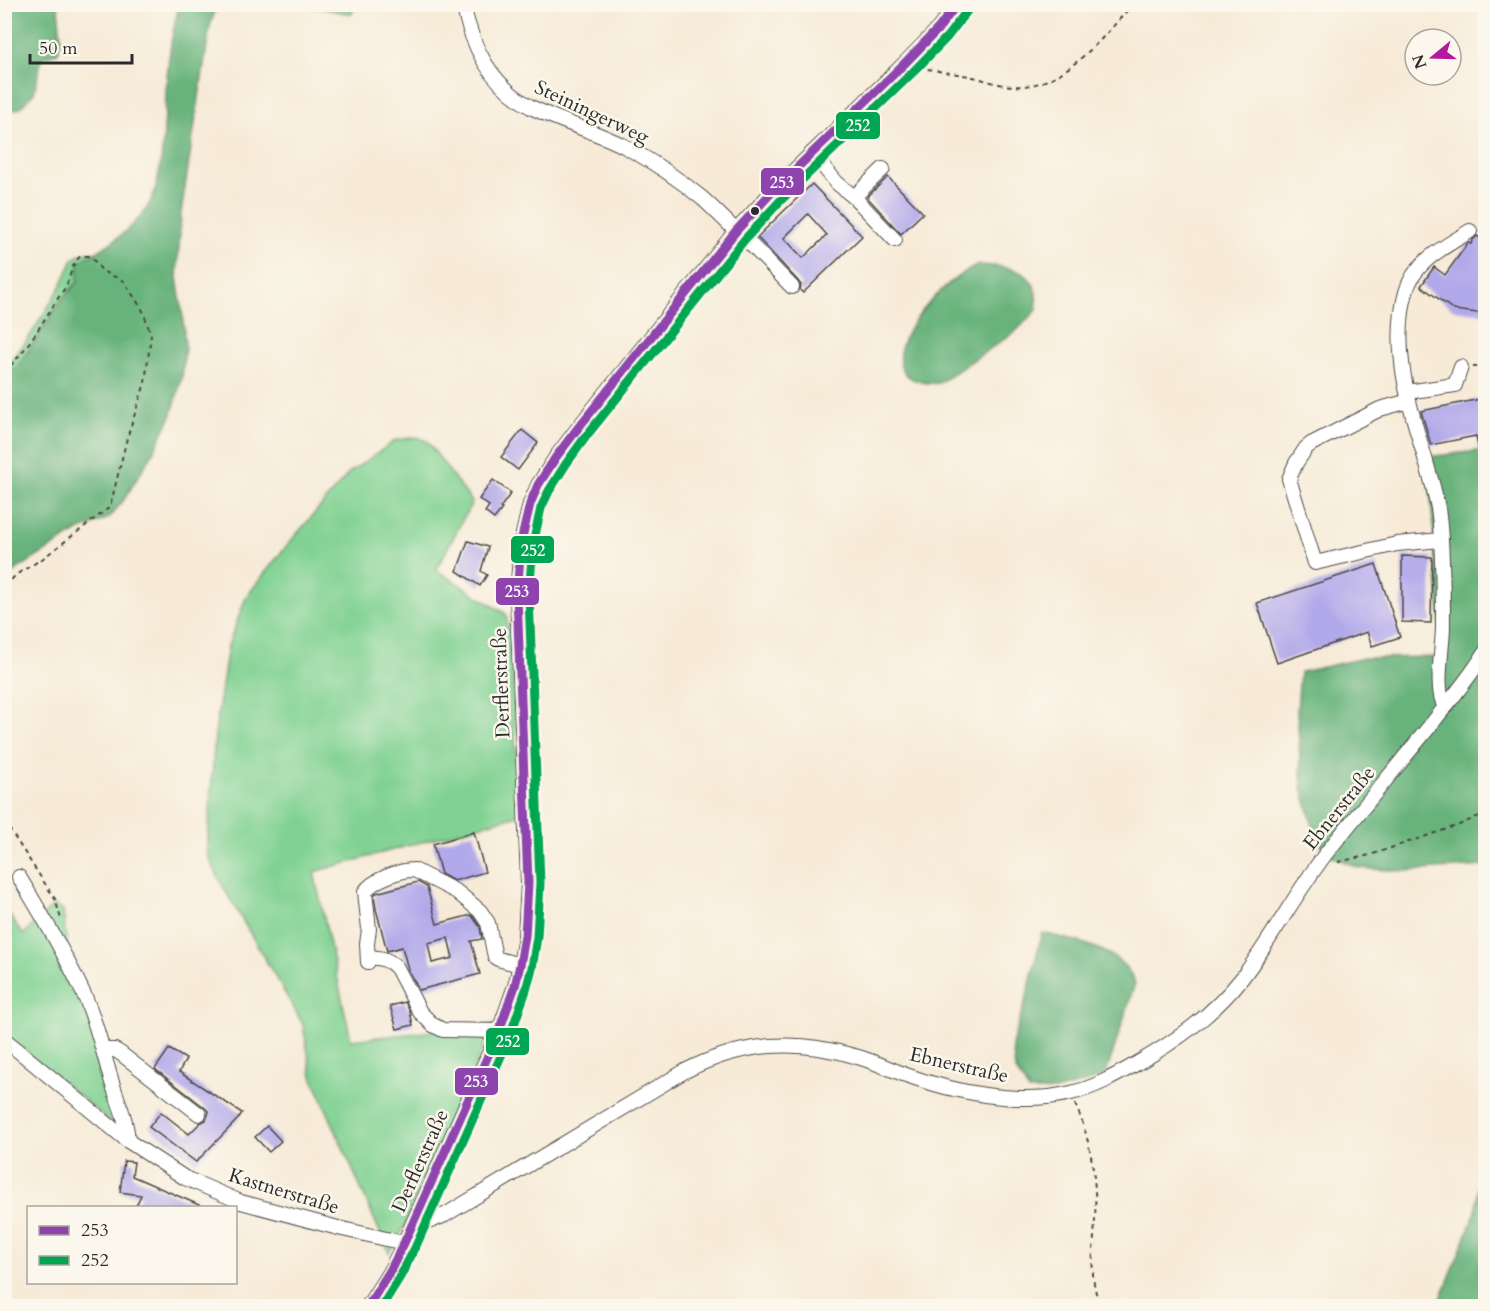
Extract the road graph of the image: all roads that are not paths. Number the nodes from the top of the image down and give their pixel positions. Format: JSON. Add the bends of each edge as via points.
{"nodes":[{"id":1,"x":463,"y":4,"type":"edge"},
{"id":2,"x":957,"y":4,"type":"edge"},
{"id":3,"x":812,"y":153,"type":"junction"},
{"id":4,"x":883,"y":169,"type":"dead end"},
{"id":5,"x":854,"y":197,"type":"junction"},
{"id":6,"x":736,"y":230,"type":"junction"},
{"id":7,"x":1470,"y":231,"type":"dead end"},
{"id":8,"x":895,"y":240,"type":"dead end"},
{"id":9,"x":792,"y":287,"type":"dead end"},
{"id":10,"x":1461,"y":367,"type":"dead end"},
{"id":11,"x":1408,"y":397,"type":"junction"},
{"id":12,"x":1441,"y":540,"type":"junction"},
{"id":13,"x":1485,"y":651,"type":"edge"},
{"id":14,"x":1445,"y":707,"type":"junction"},
{"id":15,"x":19,"y":877,"type":"dead end"},
{"id":16,"x":520,"y":965,"type":"junction"},
{"id":17,"x":499,"y":1030,"type":"junction"},
{"id":18,"x":4,"y":1039,"type":"edge"},
{"id":19,"x":104,"y":1050,"type":"junction"},
{"id":20,"x":199,"y":1114,"type":"dead end"},
{"id":21,"x":128,"y":1141,"type":"junction"},
{"id":22,"x":414,"y":1221,"type":"junction"},
{"id":23,"x":404,"y":1243,"type":"junction"},
{"id":24,"x":368,"y":1306,"type":"edge"}],
"edges":[{"from":1,"to":6,"type":"street","name":"Steiningerweg","via":[[480,56],[505,89],[534,108],[644,157],[703,199]]},
{"from":2,"to":3,"type":"street","name":"Derflerstraße","via":[[904,64]]},
{"from":3,"to":5,"type":"street"},
{"from":3,"to":6,"type":"street","name":"Derflerstraße"},
{"from":4,"to":5,"type":"street"},
{"from":5,"to":8,"type":"street"},
{"from":6,"to":9,"type":"street","name":"Steiningerweg"},
{"from":6,"to":16,"type":"street","name":"Derflerstraße","via":[[578,428],[546,471],[531,504],[521,543],[517,597],[528,883]]},
{"from":7,"to":11,"type":"street","via":[[1424,262],[1408,286],[1401,333]]},
{"from":10,"to":11,"type":"street","via":[[1455,385]]},
{"from":11,"to":12,"type":"street","via":[[1438,507]]},
{"from":11,"to":12,"type":"street","via":[[1311,444],[1289,479],[1314,563],[1397,544]]},
{"from":12,"to":14,"type":"street","via":[[1443,625],[1439,689]]},
{"from":13,"to":14,"type":"street","name":"Ebnerstraße"},
{"from":14,"to":22,"type":"street","name":"Ebnerstraße","via":[[1328,850],[1242,978],[1216,1007],[1193,1027],[1102,1082],[1069,1094],[1037,1098],[984,1095],[927,1082],[840,1052],[782,1045],[749,1048],[685,1071],[445,1215],[428,1222]]},
{"from":15,"to":19,"type":"street","via":[[81,990]]},
{"from":16,"to":17,"type":"street","name":"Derflerstraße"},
{"from":16,"to":17,"type":"street","via":[[495,957],[488,923],[480,911],[457,892],[414,870],[376,882],[365,892],[369,959],[392,962],[428,1022],[443,1030]]},
{"from":17,"to":22,"type":"street","name":"Derflerstraße"},
{"from":18,"to":21,"type":"street","name":"Kastnerstraße"},
{"from":19,"to":20,"type":"street","via":[[120,1053]]},
{"from":19,"to":21,"type":"street"},
{"from":21,"to":23,"type":"street","name":"Kastnerstraße","via":[[185,1178],[241,1202]]},
{"from":22,"to":23,"type":"street","name":"Derflerstraße"},
{"from":23,"to":24,"type":"street","name":"Derflerstraße"}]}
